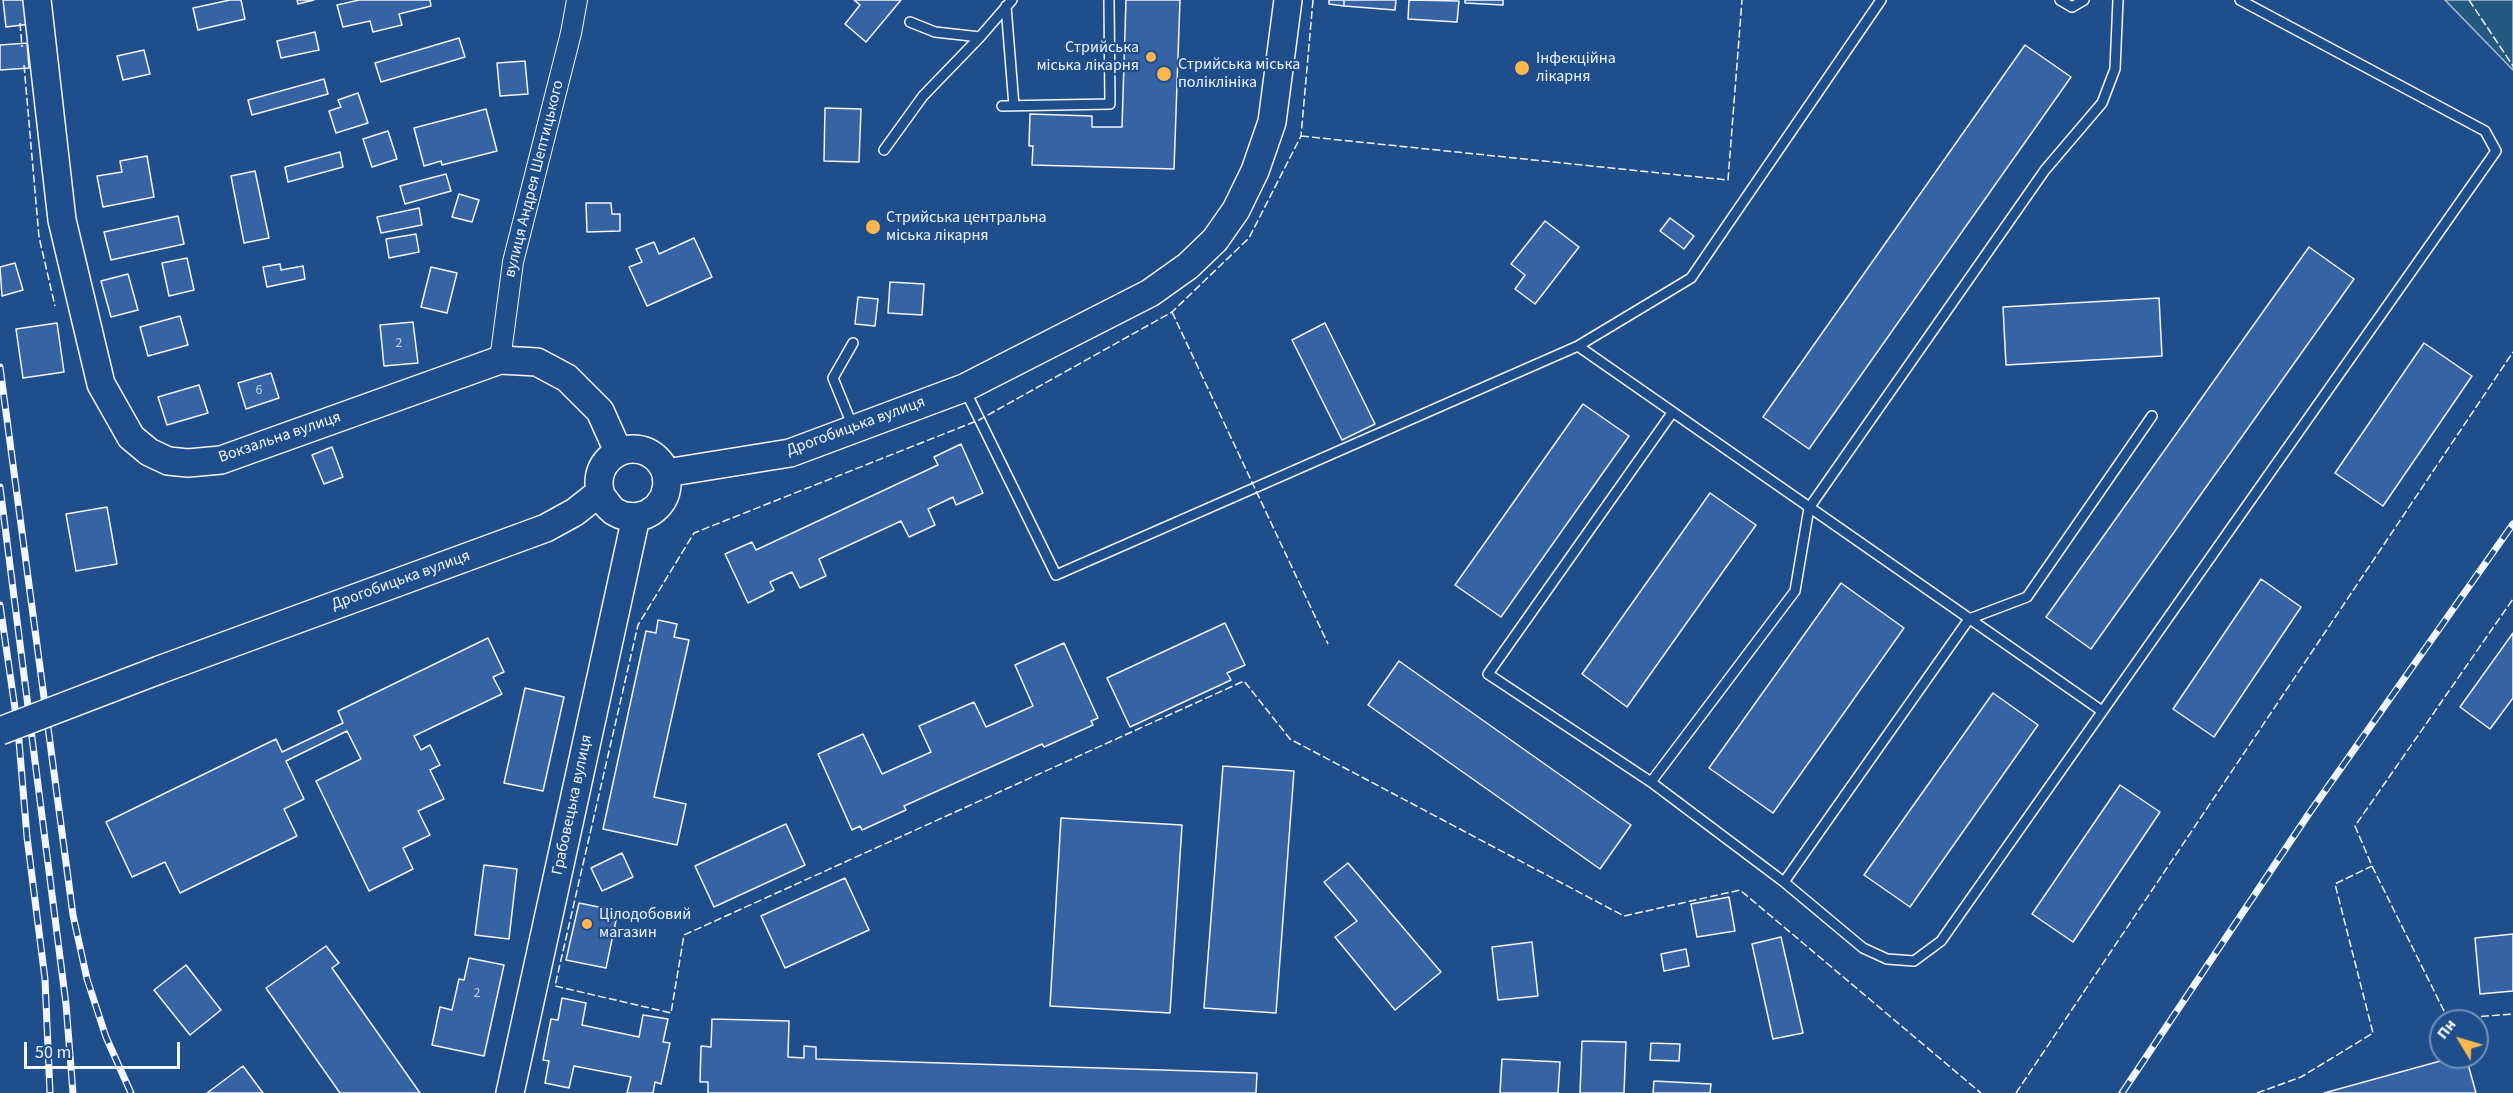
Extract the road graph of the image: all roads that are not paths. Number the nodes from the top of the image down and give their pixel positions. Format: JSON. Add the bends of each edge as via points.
{"nodes":[{"id":1,"x":37,"y":0,"type":"edge"},
{"id":2,"x":577,"y":0,"type":"edge"},
{"id":3,"x":1108,"y":0,"type":"edge"},
{"id":4,"x":1288,"y":0,"type":"edge"},
{"id":5,"x":1881,"y":0,"type":"edge"},
{"id":6,"x":2060,"y":0,"type":"edge"},
{"id":7,"x":2084,"y":0,"type":"edge"},
{"id":8,"x":2118,"y":0,"type":"edge"},
{"id":9,"x":2240,"y":0,"type":"edge"},
{"id":10,"x":1007,"y":2,"type":"edge"},
{"id":11,"x":910,"y":22,"type":"dead end"},
{"id":12,"x":980,"y":37,"type":"junction"},
{"id":13,"x":1002,"y":106,"type":"dead end"},
{"id":14,"x":1014,"y":106,"type":"junction"},
{"id":15,"x":885,"y":150,"type":"dead end"},
{"id":16,"x":853,"y":343,"type":"dead end"},
{"id":17,"x":1578,"y":346,"type":"junction"},
{"id":18,"x":500,"y":360,"type":"junction"},
{"id":19,"x":964,"y":388,"type":"junction"},
{"id":20,"x":1672,"y":413,"type":"junction"},
{"id":21,"x":2152,"y":416,"type":"dead end"},
{"id":22,"x":853,"y":429,"type":"junction"},
{"id":23,"x":618,"y":452,"type":"junction"},
{"id":24,"x":666,"y":473,"type":"junction"},
{"id":25,"x":599,"y":493,"type":"junction"},
{"id":26,"x":1809,"y":508,"type":"junction"},
{"id":27,"x":636,"y":517,"type":"junction"},
{"id":28,"x":1970,"y":619,"type":"junction"},
{"id":29,"x":2102,"y":711,"type":"junction"},
{"id":30,"x":0,"y":731,"type":"edge"},
{"id":31,"x":1651,"y":782,"type":"junction"},
{"id":32,"x":1784,"y":882,"type":"junction"},
{"id":33,"x":510,"y":1093,"type":"edge"}],
"edges":[{"from":1,"to":18,"type":"main road","name":"Вокзальна вулиця","via":[[63,220],[101,384],[131,437],[149,452],[168,461],[220,460]]},
{"from":2,"to":18,"type":"street","name":"вулиця Андрея Шептицького","via":[[513,262]]},
{"from":3,"to":14,"type":"lane","via":[[1110,104]]},
{"from":4,"to":19,"type":"main road","name":"Дрогобицька вулиця","via":[[1272,122],[1256,171],[1215,240],[1188,266],[1150,292]]},
{"from":5,"to":17,"type":"lane","via":[[1691,278]]},
{"from":6,"to":7,"type":"lane","via":[[2072,7]]},
{"from":8,"to":26,"type":"lane","via":[[2115,69],[2102,104],[2045,170]]},
{"from":9,"to":29,"type":"lane","via":[[2486,131],[2496,151]]},
{"from":10,"to":12,"type":"lane"},
{"from":10,"to":14,"type":"lane"},
{"from":11,"to":12,"type":"lane","via":[[935,32]]},
{"from":12,"to":15,"type":"lane","via":[[924,96]]},
{"from":13,"to":14,"type":"lane"},
{"from":16,"to":22,"type":"lane","via":[[833,378]]},
{"from":17,"to":19,"type":"lane","via":[[1056,575]]},
{"from":17,"to":20,"type":"lane"},
{"from":18,"to":23,"type":"main road","name":"Вокзальна вулиця","via":[[537,362],[567,378],[600,411]]},
{"from":19,"to":22,"type":"main road","name":"Дрогобицька вулиця"},
{"from":20,"to":26,"type":"lane"},
{"from":20,"to":31,"type":"lane","via":[[1488,674]]},
{"from":21,"to":28,"type":"lane","via":[[2027,597]]},
{"from":22,"to":24,"type":"main road","name":"Дрогобицька вулиця","via":[[790,453]]},
{"from":23,"to":24,"type":"main road","via":[[641,449],[652,454]]},
{"from":23,"to":25,"type":"main road","via":[[601,468]]},
{"from":24,"to":27,"type":"main road","via":[[664,497],[657,507]]},
{"from":25,"to":27,"type":"main road","via":[[613,511]]},
{"from":25,"to":30,"type":"main road","name":"Дрогобицька вулиця","bridge":true,"via":[[546,528]]},
{"from":26,"to":28,"type":"lane"},
{"from":26,"to":31,"type":"lane","via":[[1795,591]]},
{"from":27,"to":33,"type":"main road","name":"Грабовецька вулиця"},
{"from":28,"to":29,"type":"lane"},
{"from":28,"to":32,"type":"lane"},
{"from":29,"to":32,"type":"lane","via":[[1941,941],[1914,961],[1887,959],[1863,948]]},
{"from":31,"to":32,"type":"lane"}]}
